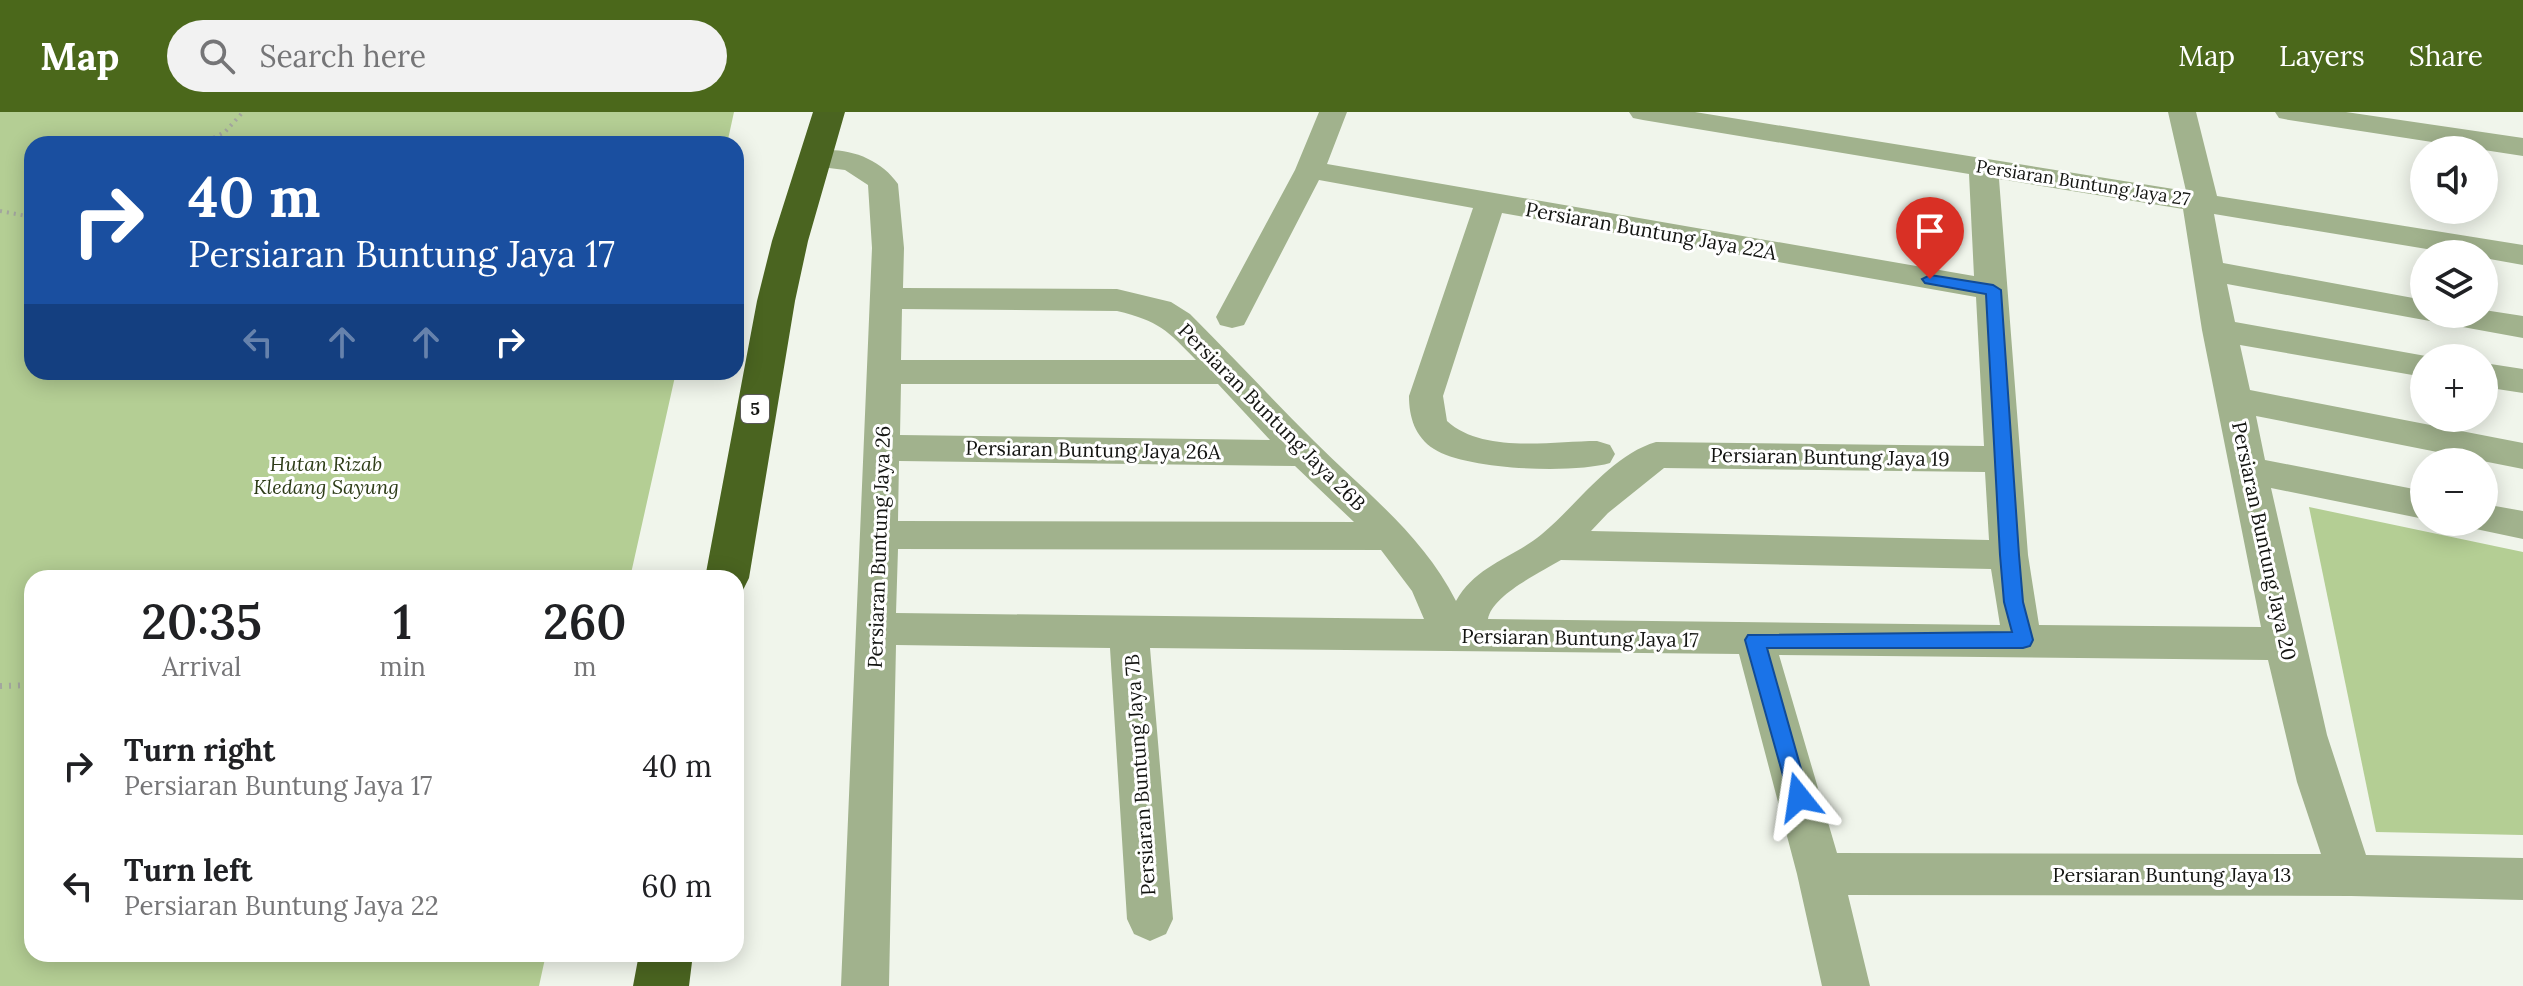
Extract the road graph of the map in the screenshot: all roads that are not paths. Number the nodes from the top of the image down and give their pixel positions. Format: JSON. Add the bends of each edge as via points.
{"nodes":[{"id":1,"x":829,"y":112,"type":"edge"},
{"id":2,"x":1333,"y":112,"type":"edge"},
{"id":3,"x":1643,"y":112,"type":"edge"},
{"id":4,"x":2182,"y":112,"type":"edge"},
{"id":5,"x":2289,"y":112,"type":"edge"},
{"id":6,"x":1705,"y":117,"type":"edge"},
{"id":7,"x":2378,"y":119,"type":"edge"},
{"id":8,"x":2523,"y":147,"type":"edge"},
{"id":9,"x":815,"y":159,"type":"junction"},
{"id":10,"x":1983,"y":167,"type":"junction"},
{"id":11,"x":1310,"y":170,"type":"junction"},
{"id":12,"x":1490,"y":202,"type":"junction"},
{"id":13,"x":2200,"y":202,"type":"junction"},
{"id":14,"x":2523,"y":255,"type":"edge"},
{"id":15,"x":2207,"y":270,"type":"junction"},
{"id":16,"x":1993,"y":290,"type":"junction"},
{"id":17,"x":887,"y":298,"type":"junction"},
{"id":18,"x":2410,"y":308,"type":"edge"},
{"id":19,"x":1232,"y":317,"type":"dead end"},
{"id":20,"x":2498,"y":323,"type":"edge"},
{"id":21,"x":2523,"y":327,"type":"edge"},
{"id":22,"x":2218,"y":330,"type":"junction"},
{"id":23,"x":2410,"y":363,"type":"edge"},
{"id":24,"x":886,"y":372,"type":"junction"},
{"id":25,"x":1229,"y":372,"type":"junction"},
{"id":26,"x":2498,"y":377,"type":"edge"},
{"id":27,"x":2523,"y":381,"type":"edge"},
{"id":28,"x":2233,"y":399,"type":"junction"},
{"id":29,"x":882,"y":448,"type":"junction"},
{"id":30,"x":1304,"y":453,"type":"junction"},
{"id":31,"x":1597,"y":454,"type":"dead end"},
{"id":32,"x":2523,"y":456,"type":"edge"},
{"id":33,"x":2003,"y":459,"type":"junction"},
{"id":34,"x":2250,"y":470,"type":"junction"},
{"id":35,"x":2410,"y":502,"type":"edge"},
{"id":36,"x":2498,"y":521,"type":"edge"},
{"id":37,"x":2523,"y":525,"type":"edge"},
{"id":38,"x":879,"y":535,"type":"junction"},
{"id":39,"x":1391,"y":536,"type":"junction"},
{"id":40,"x":1555,"y":545,"type":"junction"},
{"id":41,"x":2009,"y":555,"type":"junction"},
{"id":42,"x":728,"y":570,"type":"edge"},
{"id":43,"x":875,"y":629,"type":"junction"},
{"id":44,"x":1129,"y":631,"type":"junction"},
{"id":45,"x":1459,"y":636,"type":"junction"},
{"id":46,"x":1755,"y":640,"type":"junction"},
{"id":47,"x":2023,"y":640,"type":"junction"},
{"id":48,"x":2284,"y":644,"type":"junction"},
{"id":49,"x":1820,"y":874,"type":"junction"},
{"id":50,"x":2351,"y":875,"type":"junction"},
{"id":51,"x":2523,"y":879,"type":"edge"},
{"id":52,"x":1150,"y":919,"type":"dead end"},
{"id":53,"x":665,"y":962,"type":"edge"},
{"id":54,"x":661,"y":986,"type":"edge"},
{"id":55,"x":865,"y":986,"type":"edge"},
{"id":56,"x":1846,"y":986,"type":"edge"}],
"edges":[{"from":1,"to":9,"type":"highway","number":"5"},
{"from":2,"to":11,"type":"street"},
{"from":3,"to":6,"type":"street","name":"Persiaran Buntung Jaya 27"},
{"from":4,"to":13,"type":"street","name":"Persiaran Buntung Jaya 20"},
{"from":5,"to":7,"type":"street"},
{"from":6,"to":10,"type":"street","name":"Persiaran Buntung Jaya 27"},
{"from":7,"to":8,"type":"street"},
{"from":9,"to":17,"type":"street","name":"Persiaran Buntung Jaya 26","via":[[857,163],[883,184]]},
{"from":9,"to":42,"type":"highway","number":"5","via":[[776,301]]},
{"from":10,"to":13,"type":"street","name":"Persiaran Buntung Jaya 27"},
{"from":10,"to":16,"type":"street"},
{"from":11,"to":12,"type":"street","name":"Persiaran Buntung Jaya 22A"},
{"from":11,"to":19,"type":"street"},
{"from":12,"to":16,"type":"street","name":"Persiaran Buntung Jaya 22A"},
{"from":12,"to":31,"type":"street","via":[[1426,396],[1426,417],[1436,434],[1458,447]]},
{"from":13,"to":14,"type":"street","name":"Persiaran Buntung Jaya 27"},
{"from":13,"to":15,"type":"street","name":"Persiaran Buntung Jaya 20"},
{"from":15,"to":18,"type":"street"},
{"from":15,"to":22,"type":"street","name":"Persiaran Buntung Jaya 20"},
{"from":16,"to":33,"type":"street"},
{"from":17,"to":24,"type":"street","name":"Persiaran Buntung Jaya 26"},
{"from":17,"to":25,"type":"street","name":"Persiaran Buntung Jaya 26B","via":[[1141,304],[1178,322]]},
{"from":20,"to":21,"type":"street"},
{"from":22,"to":23,"type":"street"},
{"from":22,"to":28,"type":"street","name":"Persiaran Buntung Jaya 20"},
{"from":24,"to":25,"type":"street"},
{"from":24,"to":29,"type":"street","name":"Persiaran Buntung Jaya 26"},
{"from":25,"to":30,"type":"street","name":"Persiaran Buntung Jaya 26B"},
{"from":26,"to":27,"type":"street"},
{"from":28,"to":32,"type":"street"},
{"from":28,"to":34,"type":"street","name":"Persiaran Buntung Jaya 20"},
{"from":29,"to":30,"type":"street","name":"Persiaran Buntung Jaya 26A"},
{"from":29,"to":38,"type":"street","name":"Persiaran Buntung Jaya 26"},
{"from":30,"to":39,"type":"street","name":"Persiaran Buntung Jaya 26B"},
{"from":33,"to":40,"type":"street","name":"Persiaran Buntung Jaya 19","via":[[1656,455],[1595,503]]},
{"from":33,"to":41,"type":"street"},
{"from":34,"to":35,"type":"street"},
{"from":34,"to":48,"type":"street","name":"Persiaran Buntung Jaya 20"},
{"from":36,"to":37,"type":"street"},
{"from":38,"to":39,"type":"street"},
{"from":38,"to":43,"type":"street","name":"Persiaran Buntung Jaya 26"},
{"from":39,"to":45,"type":"street","name":"Persiaran Buntung Jaya 26B"},
{"from":40,"to":41,"type":"street"},
{"from":40,"to":45,"type":"street","via":[[1497,580],[1476,601]]},
{"from":41,"to":47,"type":"street"},
{"from":43,"to":44,"type":"street","name":"Persiaran Buntung Jaya 17"},
{"from":43,"to":55,"type":"street","name":"Persiaran Buntung Jaya 26"},
{"from":44,"to":45,"type":"street","name":"Persiaran Buntung Jaya 17"},
{"from":44,"to":52,"type":"street","name":"Persiaran Buntung Jaya 7B"},
{"from":45,"to":46,"type":"street","name":"Persiaran Buntung Jaya 17"},
{"from":46,"to":47,"type":"street","name":"Persiaran Buntung Jaya 17"},
{"from":46,"to":49,"type":"street"},
{"from":47,"to":48,"type":"street","name":"Persiaran Buntung Jaya 17"},
{"from":48,"to":50,"type":"street","name":"Persiaran Buntung Jaya 20","via":[[2311,753]]},
{"from":49,"to":50,"type":"street","name":"Persiaran Buntung Jaya 13"},
{"from":49,"to":56,"type":"street"},
{"from":50,"to":51,"type":"street","name":"Persiaran Buntung Jaya 13"},
{"from":53,"to":54,"type":"highway"}]}
